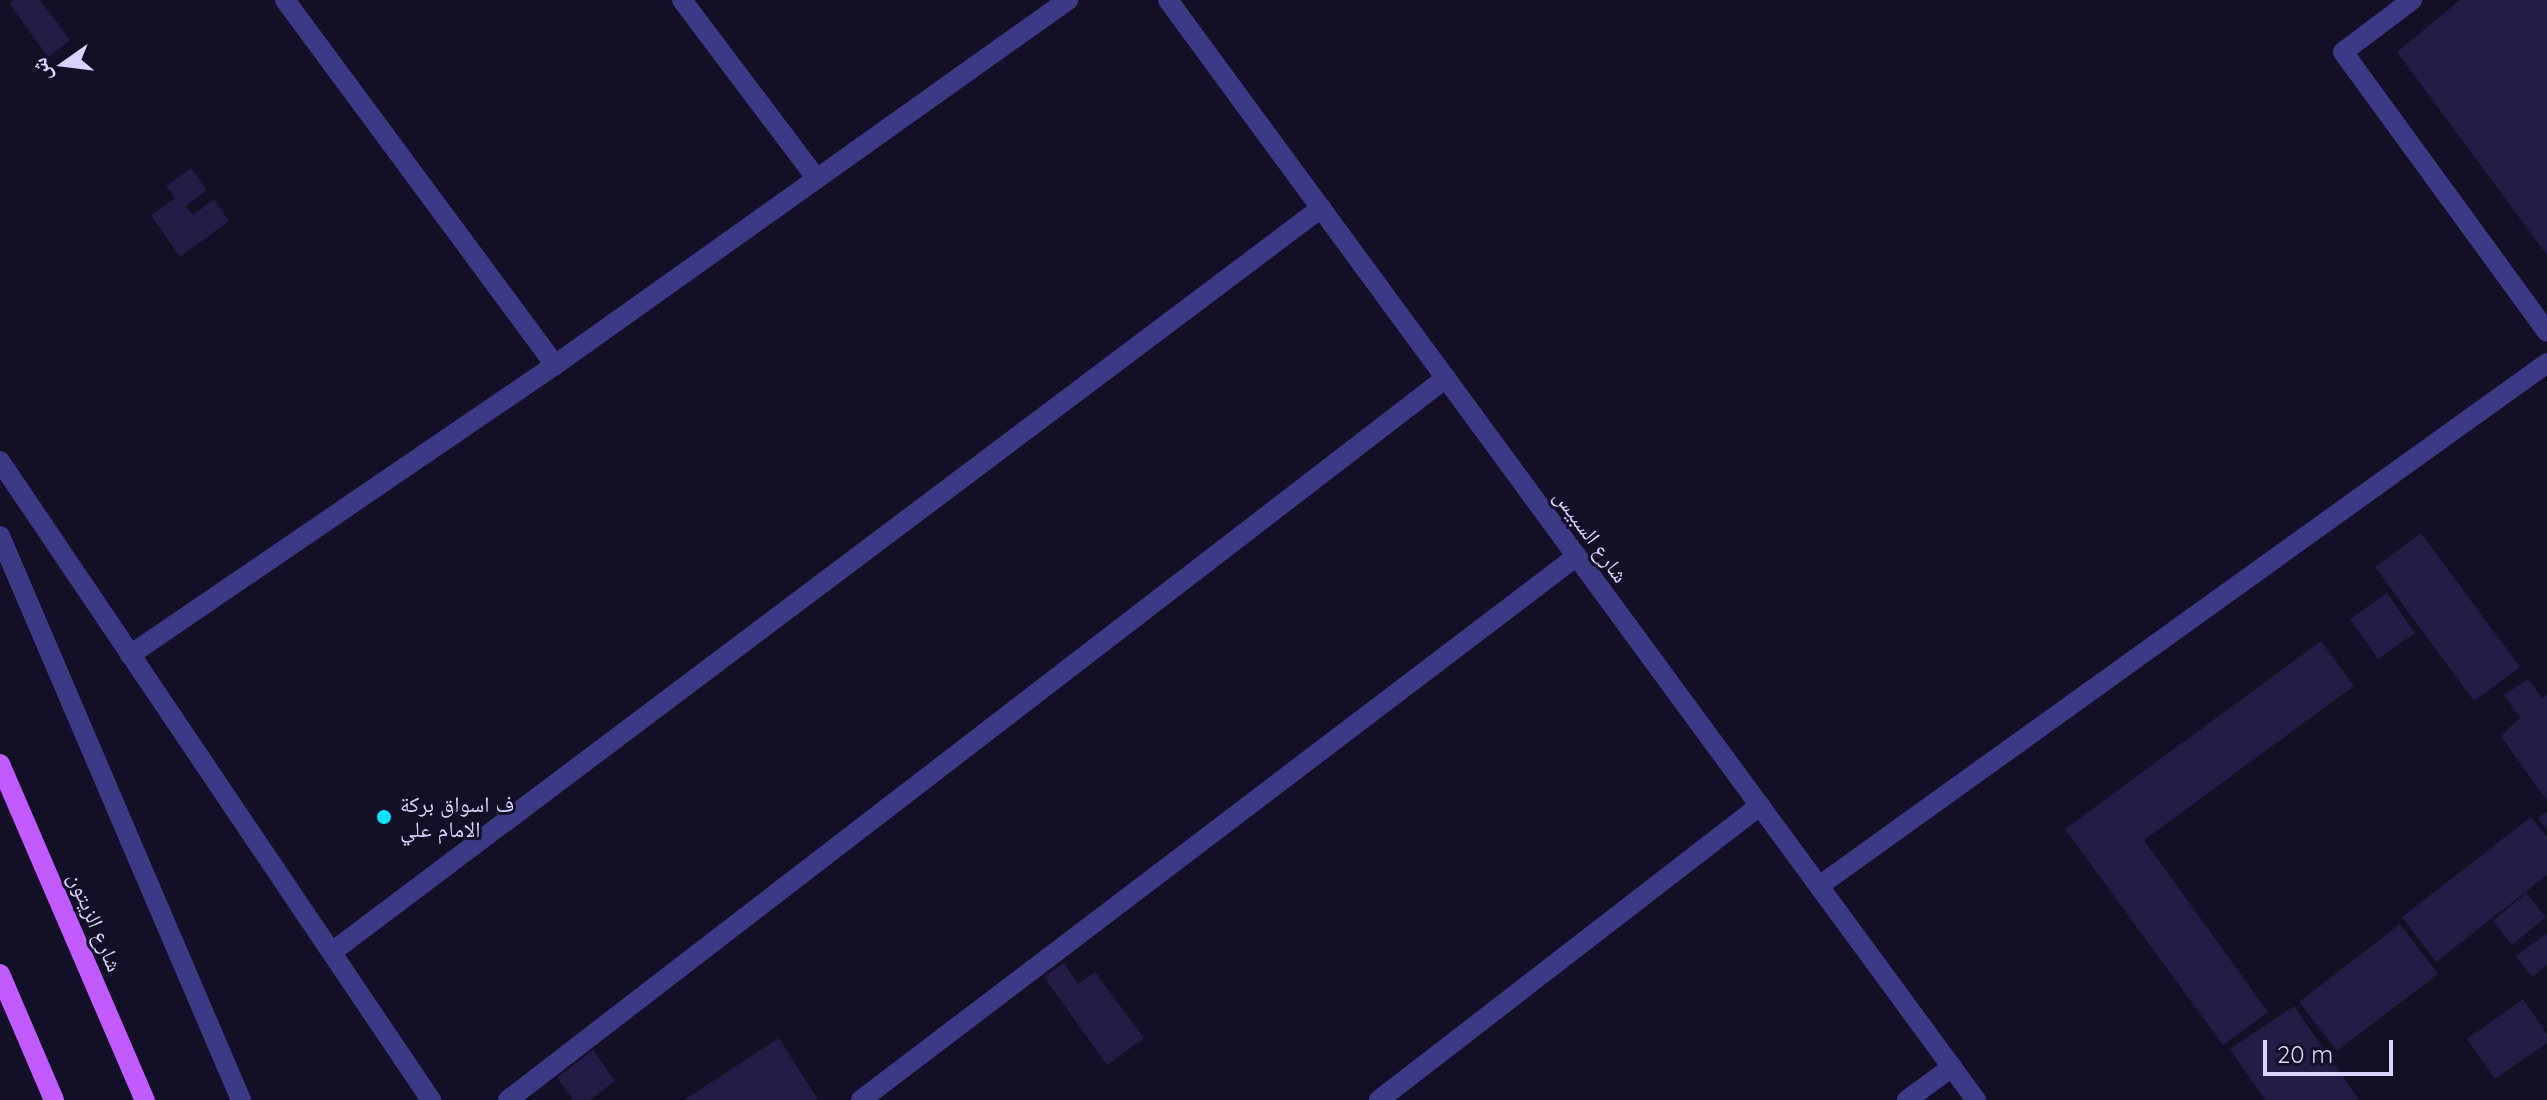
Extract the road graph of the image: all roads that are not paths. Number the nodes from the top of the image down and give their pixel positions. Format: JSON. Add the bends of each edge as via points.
{"nodes":[{"id":1,"x":285,"y":0,"type":"edge"},
{"id":2,"x":682,"y":0,"type":"edge"},
{"id":3,"x":1068,"y":0,"type":"edge"},
{"id":4,"x":1168,"y":0,"type":"edge"},
{"id":5,"x":2412,"y":0,"type":"edge"},
{"id":6,"x":816,"y":178,"type":"junction"},
{"id":7,"x":1321,"y":208,"type":"junction"},
{"id":8,"x":2547,"y":332,"type":"edge"},
{"id":9,"x":2547,"y":363,"type":"edge"},
{"id":10,"x":555,"y":365,"type":"junction"},
{"id":11,"x":1446,"y":378,"type":"junction"},
{"id":12,"x":0,"y":461,"type":"edge"},
{"id":13,"x":0,"y":536,"type":"edge"},
{"id":14,"x":1577,"y":556,"type":"junction"},
{"id":15,"x":130,"y":655,"type":"junction"},
{"id":16,"x":0,"y":764,"type":"edge"},
{"id":17,"x":1760,"y":805,"type":"junction"},
{"id":18,"x":1819,"y":886,"type":"junction"},
{"id":19,"x":332,"y":952,"type":"junction"},
{"id":20,"x":0,"y":974,"type":"edge"},
{"id":21,"x":1952,"y":1067,"type":"junction"},
{"id":22,"x":54,"y":1100,"type":"edge"},
{"id":23,"x":145,"y":1100,"type":"edge"},
{"id":24,"x":241,"y":1100,"type":"edge"},
{"id":25,"x":431,"y":1100,"type":"edge"},
{"id":26,"x":508,"y":1100,"type":"edge"},
{"id":27,"x":861,"y":1100,"type":"edge"},
{"id":28,"x":1379,"y":1100,"type":"edge"},
{"id":29,"x":1907,"y":1100,"type":"edge"},
{"id":30,"x":1976,"y":1100,"type":"edge"}],
"edges":[{"from":1,"to":10,"type":"street"},
{"from":2,"to":6,"type":"street"},
{"from":3,"to":6,"type":"street"},
{"from":4,"to":7,"type":"street","name":"شارع السبيس"},
{"from":5,"to":8,"type":"street","via":[[2343,52]]},
{"from":6,"to":10,"type":"street"},
{"from":7,"to":11,"type":"street","name":"شارع السبيس"},
{"from":7,"to":19,"type":"street"},
{"from":9,"to":18,"type":"street"},
{"from":10,"to":15,"type":"street"},
{"from":11,"to":14,"type":"street","name":"شارع السبيس"},
{"from":11,"to":26,"type":"street"},
{"from":12,"to":15,"type":"street"},
{"from":13,"to":24,"type":"street"},
{"from":14,"to":17,"type":"street","name":"شارع السبيس"},
{"from":14,"to":27,"type":"street"},
{"from":15,"to":19,"type":"street"},
{"from":16,"to":23,"type":"main road","name":"شارع الزيتون"},
{"from":17,"to":18,"type":"street","name":"شارع السبيس"},
{"from":17,"to":28,"type":"street"},
{"from":18,"to":21,"type":"street","name":"شارع السبيس"},
{"from":19,"to":25,"type":"street"},
{"from":20,"to":22,"type":"main road"},
{"from":21,"to":29,"type":"street"},
{"from":21,"to":30,"type":"street","name":"شارع السبيس"}]}
